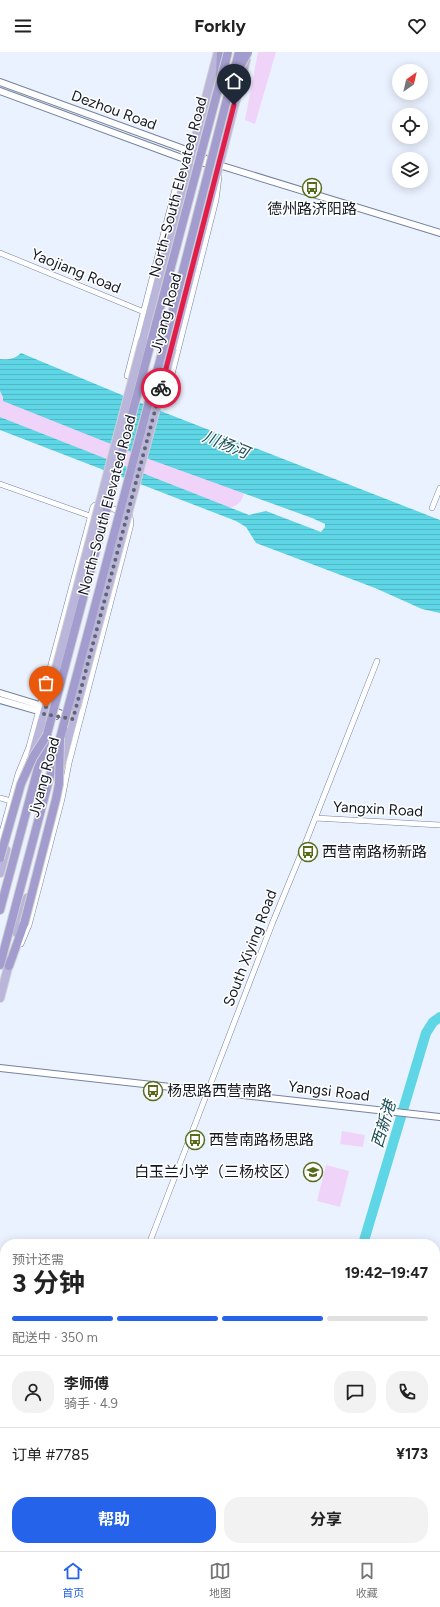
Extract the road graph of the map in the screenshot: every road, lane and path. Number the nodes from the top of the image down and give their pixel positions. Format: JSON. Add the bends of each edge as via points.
{"nodes":[{"id":1,"x":219,"y":52,"type":"edge"},
{"id":2,"x":228,"y":52,"type":"edge"},
{"id":3,"x":239,"y":52,"type":"edge"},
{"id":4,"x":248,"y":52,"type":"edge"},
{"id":5,"x":220,"y":80,"type":"junction"},
{"id":6,"x":0,"y":82,"type":"edge"},
{"id":7,"x":231,"y":84,"type":"junction"},
{"id":8,"x":0,"y":91,"type":"edge"},
{"id":9,"x":192,"y":152,"type":"junction"},
{"id":10,"x":190,"y":161,"type":"junction"},
{"id":11,"x":219,"y":165,"type":"junction"},
{"id":12,"x":440,"y":233,"type":"edge"},
{"id":13,"x":0,"y":254,"type":"edge"},
{"id":14,"x":144,"y":312,"type":"junction"},
{"id":15,"x":0,"y":484,"type":"edge"},
{"id":16,"x":440,"y":488,"type":"edge"},
{"id":17,"x":432,"y":508,"type":"dead end"},
{"id":18,"x":90,"y":516,"type":"junction"},
{"id":19,"x":377,"y":662,"type":"dead end"},
{"id":20,"x":0,"y":693,"type":"edge"},
{"id":21,"x":0,"y":700,"type":"edge"},
{"id":22,"x":43,"y":707,"type":"junction"},
{"id":23,"x":73,"y":719,"type":"junction"},
{"id":24,"x":47,"y":735,"type":"junction"},
{"id":25,"x":60,"y":738,"type":"junction"},
{"id":26,"x":0,"y":798,"type":"edge"},
{"id":27,"x":11,"y":801,"type":"junction"},
{"id":28,"x":315,"y":818,"type":"junction"},
{"id":29,"x":440,"y":825,"type":"edge"},
{"id":30,"x":0,"y":839,"type":"edge"},
{"id":31,"x":0,"y":858,"type":"edge"},
{"id":32,"x":0,"y":872,"type":"edge"},
{"id":33,"x":0,"y":910,"type":"edge"},
{"id":34,"x":0,"y":965,"type":"edge"},
{"id":35,"x":9,"y":966,"type":"junction"},
{"id":36,"x":0,"y":998,"type":"edge"},
{"id":37,"x":0,"y":1068,"type":"edge"},
{"id":38,"x":208,"y":1091,"type":"junction"},
{"id":39,"x":440,"y":1116,"type":"edge"},
{"id":40,"x":151,"y":1239,"type":"edge"}],
"edges":[{"from":1,"to":5,"type":"highway"},
{"from":1,"to":9,"type":"main road","name":"Jiyang Road"},
{"from":2,"to":5,"type":"highway","name":"North-South Elevated Road","bridge":true},
{"from":3,"to":7,"type":"highway","name":"North-South Elevated Road","bridge":true},
{"from":4,"to":7,"type":"highway","bridge":true},
{"from":4,"to":11,"type":"main road","name":"Jiyang Road"},
{"from":5,"to":24,"type":"highway","name":"North-South Elevated Road","bridge":true},
{"from":6,"to":9,"type":"street","name":"Dezhou Road"},
{"from":7,"to":25,"type":"highway","name":"North-South Elevated Road","bridge":true},
{"from":8,"to":10,"type":"street","name":"Dezhou Road"},
{"from":9,"to":10,"type":"main road","name":"Jiyang Road"},
{"from":9,"to":11,"type":"street","name":"Dezhou Road"},
{"from":10,"to":11,"type":"street","name":"Dezhou Road"},
{"from":10,"to":14,"type":"street","via":[[175,190]]},
{"from":10,"to":22,"type":"main road","name":"Jiyang Road","bridge":true},
{"from":11,"to":12,"type":"street","name":"Dezhou Road"},
{"from":11,"to":14,"type":"street","via":[[216,200],[170,382],[165,387],[127,376]]},
{"from":11,"to":23,"type":"main road","name":"Jiyang Road","bridge":true},
{"from":13,"to":14,"type":"street","name":"Yaojiang Road"},
{"from":15,"to":18,"type":"street"},
{"from":16,"to":17,"type":"street"},
{"from":18,"to":22,"type":"street"},
{"from":18,"to":35,"type":"street","via":[[95,505],[99,505],[127,513],[132,520],[29,925]]},
{"from":19,"to":28,"type":"street","name":"South Xiying Road"},
{"from":20,"to":22,"type":"street"},
{"from":21,"to":22,"type":"street"},
{"from":22,"to":23,"type":"street"},
{"from":22,"to":27,"type":"street","via":[[18,774]]},
{"from":22,"to":32,"type":"main road","name":"Jiyang Road"},
{"from":23,"to":35,"type":"main road","name":"Jiyang Road"},
{"from":24,"to":31,"type":"highway","bridge":true,"via":[[33,757],[21,784]]},
{"from":24,"to":33,"type":"highway","name":"North-South Elevated Road","bridge":true},
{"from":25,"to":34,"type":"highway","name":"North-South Elevated Road","bridge":true},
{"from":25,"to":35,"type":"highway","bridge":true,"via":[[59,784],[56,799],[24,924]]},
{"from":26,"to":27,"type":"street"},
{"from":27,"to":30,"type":"street"},
{"from":28,"to":29,"type":"street","name":"Yangxin Road"},
{"from":28,"to":38,"type":"street","name":"South Xiying Road"},
{"from":35,"to":36,"type":"main road","name":"Jiyang Road"},
{"from":37,"to":38,"type":"street","name":"Yangsi Road"},
{"from":38,"to":39,"type":"street","name":"Yangsi Road"},
{"from":38,"to":40,"type":"street","name":"South Xiying Road"}]}
